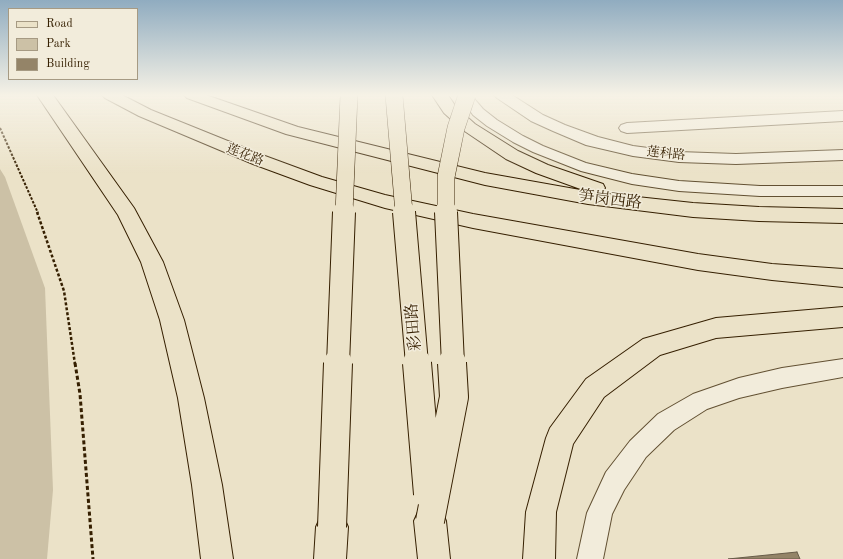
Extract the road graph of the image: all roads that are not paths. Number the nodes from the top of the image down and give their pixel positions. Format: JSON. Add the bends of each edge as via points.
{"nodes":[{"id":1,"x":63,"y":121,"type":"edge"},
{"id":2,"x":165,"y":121,"type":"edge"},
{"id":3,"x":264,"y":121,"type":"edge"},
{"id":4,"x":348,"y":121,"type":"edge"},
{"id":5,"x":396,"y":121,"type":"edge"},
{"id":6,"x":458,"y":121,"type":"edge"},
{"id":7,"x":462,"y":121,"type":"edge"},
{"id":8,"x":490,"y":121,"type":"edge"},
{"id":9,"x":544,"y":121,"type":"edge"},
{"id":10,"x":751,"y":121,"type":"edge"},
{"id":11,"x":627,"y":128,"type":"dead end"},
{"id":12,"x":843,"y":155,"type":"edge"},
{"id":13,"x":843,"y":191,"type":"edge"},
{"id":14,"x":693,"y":210,"type":"junction"},
{"id":15,"x":843,"y":216,"type":"edge"},
{"id":16,"x":843,"y":278,"type":"edge"},
{"id":17,"x":843,"y":317,"type":"edge"},
{"id":18,"x":843,"y":368,"type":"edge"},
{"id":19,"x":430,"y":521,"type":"junction"},
{"id":20,"x":217,"y":559,"type":"edge"},
{"id":21,"x":330,"y":559,"type":"edge"},
{"id":22,"x":434,"y":559,"type":"edge"},
{"id":23,"x":539,"y":559,"type":"edge"},
{"id":24,"x":590,"y":559,"type":"edge"}],
"edges":[{"from":1,"to":20,"type":"main road","via":[[127,213],[152,262],[172,320],[191,398]]},
{"from":2,"to":16,"type":"main road","name":"莲花路","via":[[316,181],[385,201],[473,221],[698,262]]},
{"from":3,"to":14,"type":"main road","name":"笋岗西路","via":[[292,131],[485,179],[574,195]]},
{"from":4,"to":21,"type":"main road","bridge":true},
{"from":5,"to":19,"type":"main road","name":"彩田路","bridge":true},
{"from":6,"to":19,"type":"main road","bridge":true,"via":[[446,177],[445,196],[454,397]]},
{"from":7,"to":14,"type":"main road","via":[[518,158],[556,174],[606,192]]},
{"from":8,"to":13,"type":"lane","via":[[524,142],[581,166],[632,179],[679,186]]},
{"from":9,"to":12,"type":"street","name":"莲科路","via":[[592,141],[633,151],[679,157]]},
{"from":10,"to":11,"type":"street"},
{"from":14,"to":15,"type":"main road","name":"笋岗西路"},
{"from":17,"to":23,"type":"main road","via":[[716,328],[652,347],[595,388],[560,438],[541,512]]},
{"from":18,"to":24,"type":"lane","via":[[738,388],[701,401],[666,422],[638,449],[615,481],[600,513]]},
{"from":19,"to":22,"type":"main road","name":"彩田路"}]}
